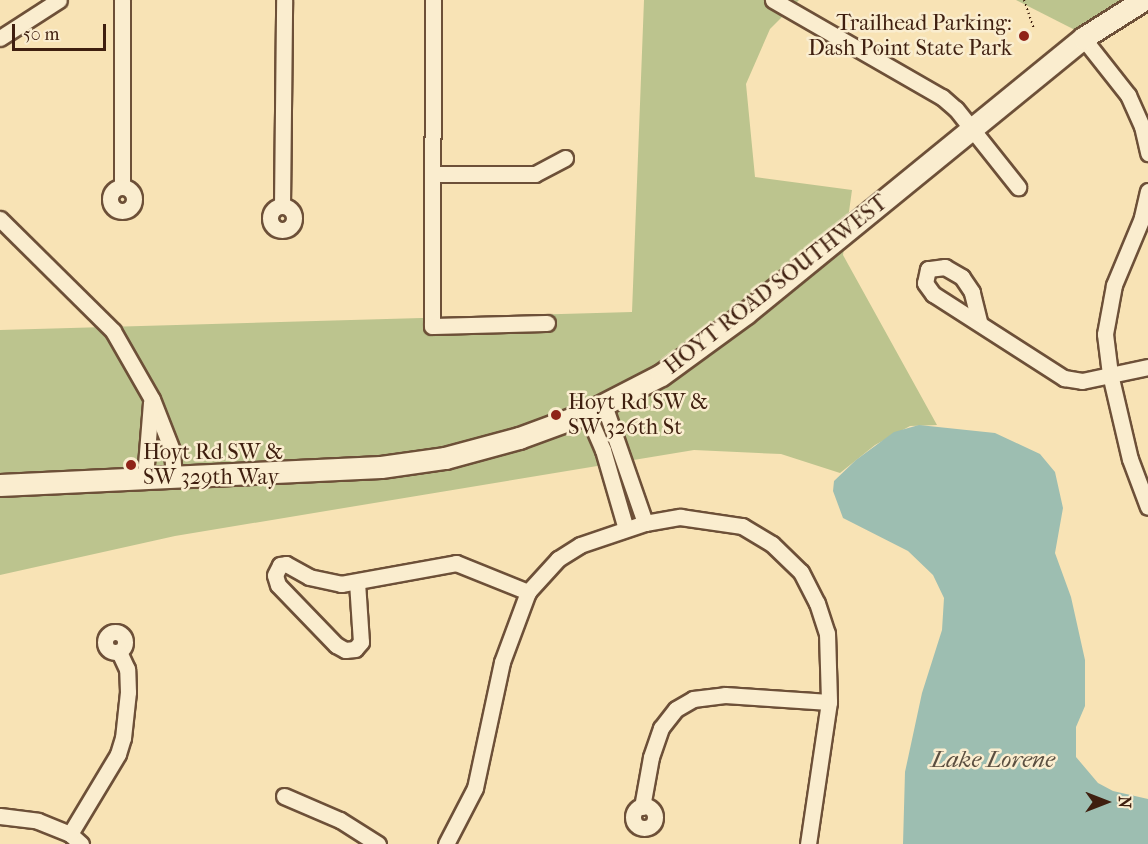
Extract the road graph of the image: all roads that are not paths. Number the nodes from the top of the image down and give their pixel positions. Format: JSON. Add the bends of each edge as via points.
{"nodes":[{"id":1,"x":59,"y":0,"type":"edge"},
{"id":2,"x":122,"y":0,"type":"edge"},
{"id":3,"x":284,"y":0,"type":"edge"},
{"id":4,"x":433,"y":0,"type":"edge"},
{"id":5,"x":773,"y":0,"type":"edge"},
{"id":6,"x":1143,"y":0,"type":"edge"},
{"id":7,"x":0,"y":38,"type":"edge"},
{"id":8,"x":1083,"y":38,"type":"junction"},
{"id":9,"x":1141,"y":105,"type":"edge"},
{"id":10,"x":972,"y":131,"type":"junction"},
{"id":11,"x":1148,"y":153,"type":"edge"},
{"id":12,"x":565,"y":158,"type":"dead end"},
{"id":13,"x":432,"y":174,"type":"junction"},
{"id":14,"x":122,"y":186,"type":"dead end"},
{"id":15,"x":1018,"y":187,"type":"dead end"},
{"id":16,"x":1148,"y":190,"type":"edge"},
{"id":17,"x":282,"y":206,"type":"dead end"},
{"id":18,"x":0,"y":219,"type":"edge"},
{"id":19,"x":1145,"y":219,"type":"edge"},
{"id":20,"x":979,"y":321,"type":"dead end"},
{"id":21,"x":547,"y":323,"type":"dead end"},
{"id":22,"x":1148,"y":367,"type":"edge"},
{"id":23,"x":1110,"y":374,"type":"junction"},
{"id":24,"x":152,"y":399,"type":"junction"},
{"id":25,"x":595,"y":409,"type":"junction"},
{"id":26,"x":174,"y":476,"type":"junction"},
{"id":27,"x":145,"y":477,"type":"junction"},
{"id":28,"x":0,"y":485,"type":"edge"},
{"id":29,"x":1148,"y":507,"type":"edge"},
{"id":30,"x":645,"y":523,"type":"junction"},
{"id":31,"x":626,"y":529,"type":"junction"},
{"id":32,"x":357,"y":582,"type":"junction"},
{"id":33,"x":528,"y":592,"type":"junction"},
{"id":34,"x":119,"y":652,"type":"dead end"},
{"id":35,"x":829,"y":702,"type":"junction"},
{"id":36,"x":284,"y":796,"type":"dead end"},
{"id":37,"x":642,"y":807,"type":"dead end"},
{"id":38,"x":0,"y":816,"type":"edge"},
{"id":39,"x":76,"y":839,"type":"edge"},
{"id":40,"x":378,"y":844,"type":"edge"},
{"id":41,"x":446,"y":844,"type":"edge"},
{"id":42,"x":808,"y":844,"type":"edge"}],
"edges":[{"from":1,"to":7,"type":"street"},
{"from":2,"to":14,"type":"street"},
{"from":3,"to":17,"type":"street"},
{"from":4,"to":13,"type":"street"},
{"from":5,"to":10,"type":"street","via":[[926,87],[956,109]]},
{"from":6,"to":8,"type":"main road","name":"HOYT ROAD SOUTHWEST"},
{"from":8,"to":9,"type":"street"},
{"from":8,"to":10,"type":"main road","name":"HOYT ROAD SOUTHWEST"},
{"from":9,"to":11,"type":"street"},
{"from":10,"to":15,"type":"street"},
{"from":10,"to":25,"type":"main road","name":"HOYT ROAD SOUTHWEST","via":[[746,313],[661,375]]},
{"from":12,"to":13,"type":"street","via":[[535,174]]},
{"from":13,"to":21,"type":"street","via":[[432,326]]},
{"from":16,"to":19,"type":"street"},
{"from":18,"to":24,"type":"street","via":[[113,331]]},
{"from":19,"to":23,"type":"street","via":[[1112,294],[1105,334]]},
{"from":20,"to":23,"type":"street","via":[[1064,378],[1078,381]]},
{"from":22,"to":23,"type":"street"},
{"from":23,"to":29,"type":"street","via":[[1130,459]]},
{"from":24,"to":26,"type":"street","via":[[172,450]]},
{"from":24,"to":27,"type":"street"},
{"from":25,"to":26,"type":"main road","name":"HOYT ROAD SOUTHWEST","via":[[519,438],[445,458],[381,467]]},
{"from":25,"to":30,"type":"street"},
{"from":25,"to":31,"type":"street"},
{"from":26,"to":27,"type":"main road","name":"HOYT ROAD SOUTHWEST"},
{"from":27,"to":28,"type":"main road","name":"HOYT ROAD SOUTHWEST"},
{"from":30,"to":31,"type":"street"},
{"from":30,"to":35,"type":"street","via":[[680,517],[742,526],[772,544],[801,572],[827,633]]},
{"from":31,"to":33,"type":"street","via":[[573,549],[558,559]]},
{"from":32,"to":32,"type":"street","via":[[326,583],[286,564],[280,564],[275,575],[278,585],[345,650],[355,649],[361,642]]},
{"from":32,"to":33,"type":"street","via":[[456,562]]},
{"from":33,"to":41,"type":"street","via":[[502,662],[475,788]]},
{"from":34,"to":39,"type":"street","via":[[127,669],[123,738]]},
{"from":35,"to":37,"type":"street","via":[[725,695],[693,699],[676,709],[661,728]]},
{"from":35,"to":42,"type":"street"},
{"from":36,"to":40,"type":"street","via":[[340,820]]},
{"from":38,"to":39,"type":"street","via":[[38,821]]}]}
